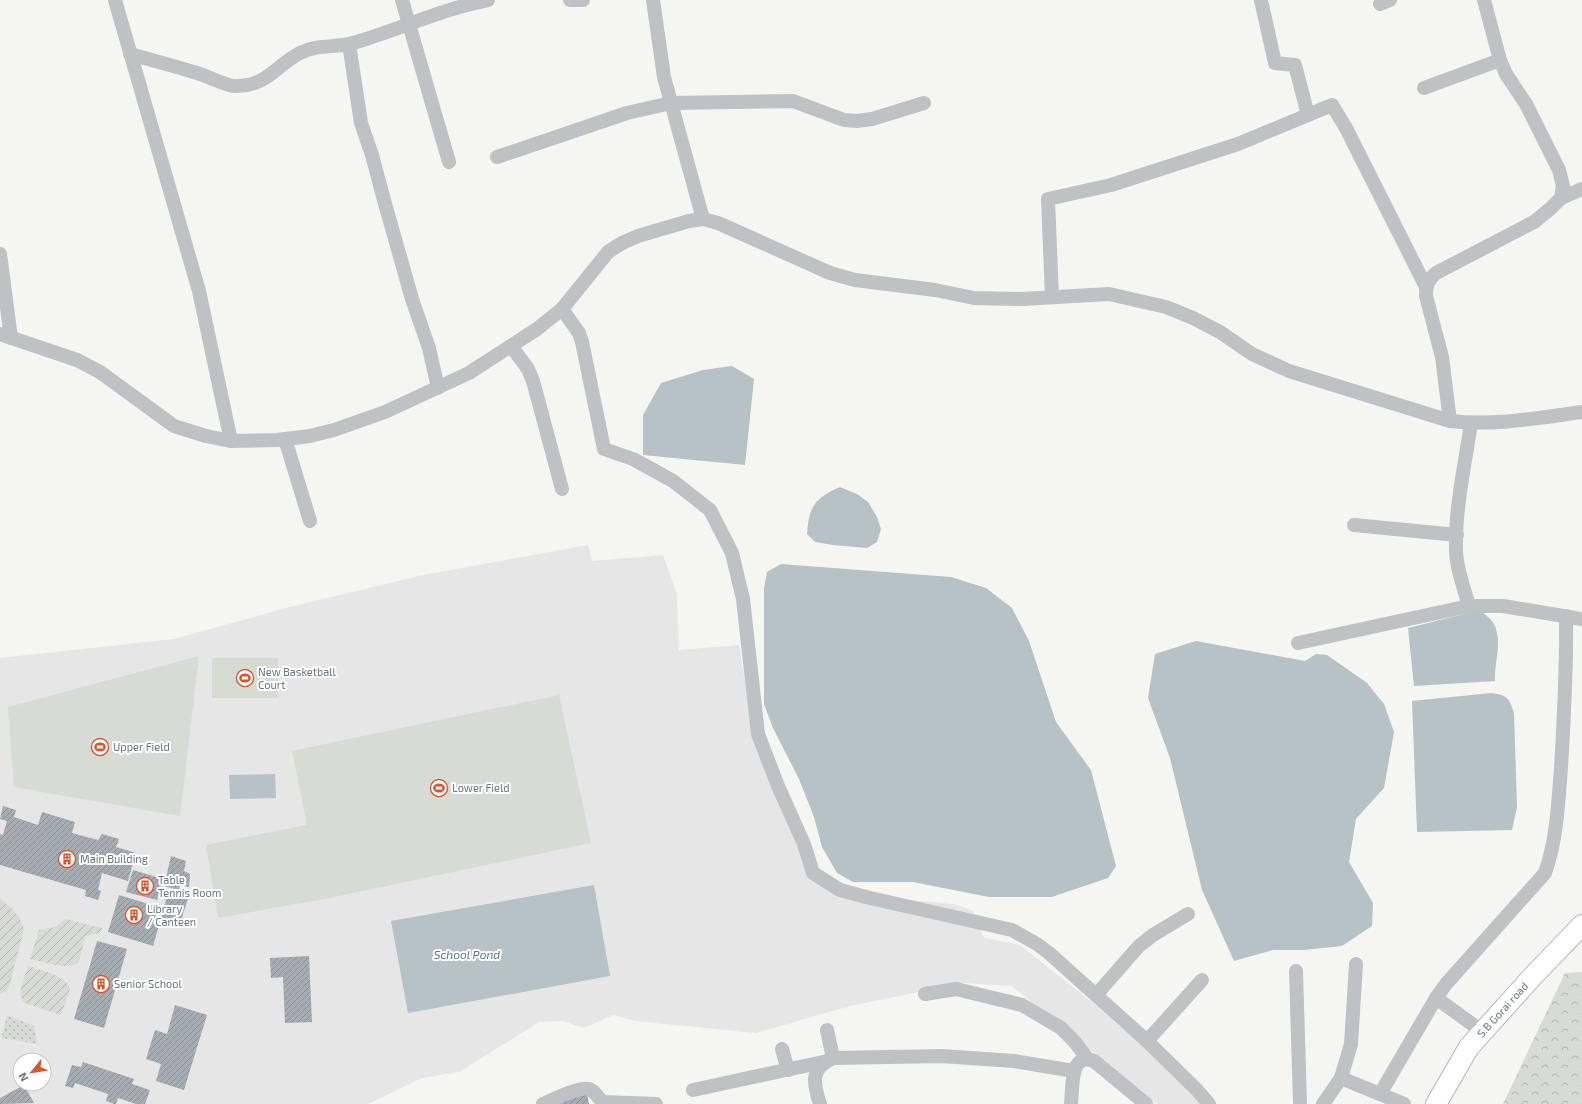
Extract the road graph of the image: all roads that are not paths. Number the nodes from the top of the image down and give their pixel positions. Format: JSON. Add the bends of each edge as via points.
{"nodes":[{"id":1,"x":115,"y":0,"type":"edge"},
{"id":2,"x":402,"y":0,"type":"edge"},
{"id":3,"x":488,"y":0,"type":"edge"},
{"id":4,"x":570,"y":0,"type":"edge"},
{"id":5,"x":584,"y":0,"type":"edge"},
{"id":6,"x":653,"y":0,"type":"edge"},
{"id":7,"x":1261,"y":0,"type":"edge"},
{"id":8,"x":1484,"y":0,"type":"edge"},
{"id":9,"x":409,"y":24,"type":"junction"},
{"id":10,"x":349,"y":44,"type":"junction"},
{"id":11,"x":130,"y":54,"type":"junction"},
{"id":12,"x":1500,"y":60,"type":"junction"},
{"id":13,"x":1424,"y":88,"type":"dead end"},
{"id":14,"x":672,"y":103,"type":"junction"},
{"id":15,"x":924,"y":103,"type":"dead end"},
{"id":16,"x":1308,"y":115,"type":"junction"},
{"id":17,"x":497,"y":157,"type":"dead end"},
{"id":18,"x":449,"y":162,"type":"dead end"},
{"id":19,"x":1582,"y":189,"type":"edge"},
{"id":20,"x":1561,"y":198,"type":"junction"},
{"id":21,"x":703,"y":219,"type":"junction"},
{"id":22,"x":0,"y":254,"type":"edge"},
{"id":23,"x":1426,"y":287,"type":"junction"},
{"id":24,"x":1052,"y":297,"type":"junction"},
{"id":25,"x":562,"y":309,"type":"junction"},
{"id":26,"x":6,"y":336,"type":"edge"},
{"id":27,"x":511,"y":346,"type":"junction"},
{"id":28,"x":438,"y":388,"type":"junction"},
{"id":29,"x":1582,"y":412,"type":"edge"},
{"id":30,"x":1450,"y":421,"type":"junction"},
{"id":31,"x":1471,"y":423,"type":"junction"},
{"id":32,"x":285,"y":439,"type":"junction"},
{"id":33,"x":231,"y":441,"type":"junction"},
{"id":34,"x":562,"y":489,"type":"dead end"},
{"id":35,"x":310,"y":521,"type":"dead end"},
{"id":36,"x":1354,"y":525,"type":"dead end"},
{"id":37,"x":1457,"y":535,"type":"junction"},
{"id":38,"x":1469,"y":606,"type":"junction"},
{"id":39,"x":1566,"y":616,"type":"junction"},
{"id":40,"x":1582,"y":619,"type":"edge"},
{"id":41,"x":1298,"y":643,"type":"dead end"},
{"id":42,"x":1188,"y":914,"type":"dead end"},
{"id":43,"x":1582,"y":925,"type":"edge"},
{"id":44,"x":1356,"y":964,"type":"dead end"},
{"id":45,"x":1296,"y":971,"type":"dead end"},
{"id":46,"x":1202,"y":980,"type":"dead end"},
{"id":47,"x":925,"y":994,"type":"dead end"},
{"id":48,"x":1096,"y":995,"type":"junction"},
{"id":49,"x":1436,"y":998,"type":"junction"},
{"id":50,"x":827,"y":1030,"type":"dead end"},
{"id":51,"x":1482,"y":1032,"type":"junction"},
{"id":52,"x":1147,"y":1041,"type":"junction"},
{"id":53,"x":782,"y":1049,"type":"dead end"},
{"id":54,"x":1087,"y":1058,"type":"junction"},
{"id":55,"x":828,"y":1060,"type":"junction"},
{"id":56,"x":788,"y":1070,"type":"junction"},
{"id":57,"x":1074,"y":1071,"type":"junction"},
{"id":58,"x":1341,"y":1078,"type":"junction"},
{"id":59,"x":693,"y":1090,"type":"dead end"},
{"id":60,"x":1380,"y":1094,"type":"junction"},
{"id":61,"x":543,"y":1104,"type":"edge"},
{"id":62,"x":656,"y":1104,"type":"edge"},
{"id":63,"x":820,"y":1104,"type":"edge"},
{"id":64,"x":1071,"y":1104,"type":"edge"},
{"id":65,"x":1146,"y":1104,"type":"edge"},
{"id":66,"x":1209,"y":1104,"type":"edge"},
{"id":67,"x":1300,"y":1104,"type":"edge"},
{"id":68,"x":1323,"y":1104,"type":"edge"},
{"id":69,"x":1404,"y":1104,"type":"edge"},
{"id":70,"x":1436,"y":1104,"type":"edge"}],
"edges":[{"from":1,"to":11,"type":"street"},
{"from":2,"to":9,"type":"street"},
{"from":3,"to":9,"type":"street","via":[[466,4]]},
{"from":4,"to":5,"type":"street"},
{"from":6,"to":14,"type":"street","via":[[664,77]]},
{"from":7,"to":16,"type":"street","via":[[1275,63],[1295,66]]},
{"from":8,"to":12,"type":"street"},
{"from":9,"to":10,"type":"street"},
{"from":9,"to":18,"type":"street"},
{"from":10,"to":11,"type":"street","via":[[316,47],[300,53],[260,81],[233,86],[197,72]]},
{"from":10,"to":28,"type":"street","via":[[361,123],[412,299],[429,348]]},
{"from":11,"to":33,"type":"street","via":[[199,291]]},
{"from":12,"to":13,"type":"street"},
{"from":12,"to":20,"type":"street","via":[[1526,104],[1559,170],[1563,186]]},
{"from":14,"to":15,"type":"street","via":[[793,101],[844,120],[857,121]]},
{"from":14,"to":17,"type":"street","via":[[613,118]]},
{"from":14,"to":21,"type":"street"},
{"from":16,"to":23,"type":"street","via":[[1332,105]]},
{"from":16,"to":24,"type":"street","via":[[1238,144],[1111,185],[1048,199]]},
{"from":19,"to":20,"type":"street"},
{"from":20,"to":23,"type":"street","via":[[1534,222],[1436,273],[1429,279]]},
{"from":21,"to":24,"type":"street","via":[[718,223],[830,273],[855,280],[935,290],[974,298]]},
{"from":21,"to":25,"type":"street","via":[[638,236],[608,252]]},
{"from":22,"to":26,"type":"street"},
{"from":23,"to":30,"type":"street","via":[[1426,296],[1442,357]]},
{"from":24,"to":30,"type":"street","via":[[1109,294],[1166,307],[1220,332],[1252,354],[1289,371]]},
{"from":25,"to":27,"type":"street"},
{"from":25,"to":48,"type":"street","via":[[579,333],[582,342],[604,449],[633,459],[673,481],[710,510],[732,553],[743,599],[758,734],[804,844],[813,873],[840,890],[1012,930],[1049,952]]},
{"from":26,"to":33,"type":"street","via":[[77,360],[100,372],[174,426]]},
{"from":27,"to":28,"type":"street","via":[[469,373]]},
{"from":27,"to":34,"type":"street","via":[[528,368],[533,381]]},
{"from":28,"to":32,"type":"street","via":[[385,412],[334,430]]},
{"from":29,"to":31,"type":"street","via":[[1545,418]]},
{"from":30,"to":31,"type":"street"},
{"from":31,"to":37,"type":"street","via":[[1457,512]]},
{"from":32,"to":33,"type":"street"},
{"from":32,"to":35,"type":"street"},
{"from":36,"to":37,"type":"street"},
{"from":37,"to":38,"type":"street","via":[[1457,564]]},
{"from":38,"to":39,"type":"street","via":[[1503,606]]},
{"from":38,"to":41,"type":"street"},
{"from":39,"to":40,"type":"street"},
{"from":39,"to":49,"type":"street","via":[[1567,670],[1564,719],[1551,857],[1545,873]]},
{"from":42,"to":48,"type":"street","via":[[1140,946]]},
{"from":43,"to":51,"type":"street","name":"S.B Gorai road"},
{"from":44,"to":58,"type":"street","via":[[1351,1044]]},
{"from":45,"to":67,"type":"street"},
{"from":46,"to":52,"type":"street"},
{"from":47,"to":54,"type":"street","via":[[956,990],[1022,1005],[1061,1028]]},
{"from":48,"to":52,"type":"street"},
{"from":49,"to":51,"type":"street"},
{"from":49,"to":60,"type":"street"},
{"from":50,"to":55,"type":"street"},
{"from":51,"to":70,"type":"street","name":"S.B Gorai road","via":[[1469,1047]]},
{"from":52,"to":66,"type":"street"},
{"from":53,"to":56,"type":"street"},
{"from":54,"to":57,"type":"street","via":[[1081,1060]]},
{"from":54,"to":65,"type":"street"},
{"from":55,"to":56,"type":"street"},
{"from":55,"to":57,"type":"street","via":[[942,1056],[1014,1061]]},
{"from":55,"to":63,"type":"street","via":[[816,1072],[814,1081]]},
{"from":56,"to":59,"type":"street"},
{"from":57,"to":64,"type":"street"},
{"from":58,"to":60,"type":"street"},
{"from":58,"to":68,"type":"street"},
{"from":60,"to":69,"type":"street"},
{"from":61,"to":62,"type":"street","via":[[588,1088],[603,1102]]}]}
